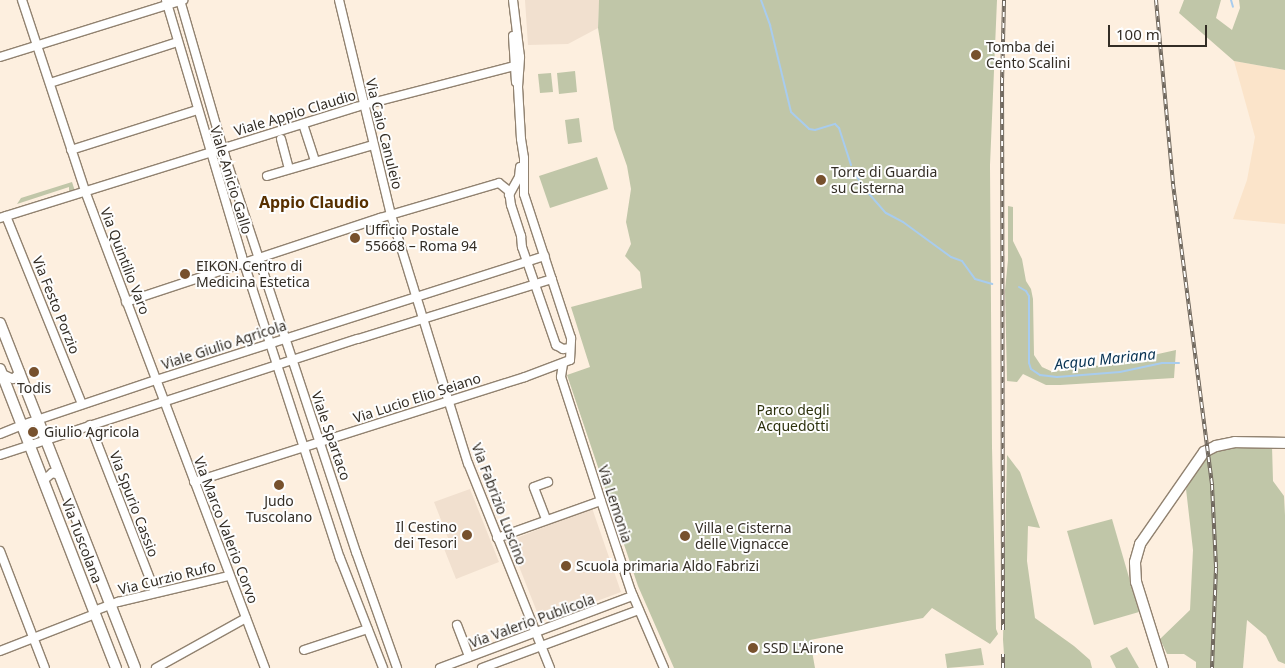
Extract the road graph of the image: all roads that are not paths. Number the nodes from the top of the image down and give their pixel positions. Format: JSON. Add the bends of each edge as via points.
{"nodes":[{"id":1,"x":22,"y":0,"type":"edge"},
{"id":2,"x":181,"y":0,"type":"edge"},
{"id":3,"x":339,"y":0,"type":"edge"},
{"id":4,"x":513,"y":0,"type":"edge"},
{"id":5,"x":166,"y":3,"type":"edge"},
{"id":6,"x":178,"y":42,"type":"junction"},
{"id":7,"x":37,"y":46,"type":"junction"},
{"id":8,"x":517,"y":57,"type":"junction"},
{"id":9,"x":0,"y":58,"type":"edge"},
{"id":10,"x":514,"y":66,"type":"junction"},
{"id":11,"x":50,"y":83,"type":"junction"},
{"id":12,"x":518,"y":87,"type":"junction"},
{"id":13,"x":363,"y":106,"type":"junction"},
{"id":14,"x":197,"y":110,"type":"junction"},
{"id":15,"x":303,"y":124,"type":"junction"},
{"id":16,"x":281,"y":139,"type":"dead end"},
{"id":17,"x":521,"y":139,"type":"junction"},
{"id":18,"x":373,"y":145,"type":"junction"},
{"id":19,"x":222,"y":148,"type":"junction"},
{"id":20,"x":72,"y":150,"type":"junction"},
{"id":21,"x":209,"y":152,"type":"junction"},
{"id":22,"x":315,"y":161,"type":"junction"},
{"id":23,"x":289,"y":169,"type":"junction"},
{"id":24,"x":267,"y":176,"type":"dead end"},
{"id":25,"x":85,"y":191,"type":"junction"},
{"id":26,"x":524,"y":194,"type":"junction"},
{"id":27,"x":509,"y":195,"type":"junction"},
{"id":28,"x":391,"y":215,"type":"junction"},
{"id":29,"x":3,"y":217,"type":"edge"},
{"id":30,"x":545,"y":256,"type":"junction"},
{"id":31,"x":259,"y":258,"type":"junction"},
{"id":32,"x":527,"y":262,"type":"junction"},
{"id":33,"x":244,"y":263,"type":"junction"},
{"id":34,"x":552,"y":279,"type":"junction"},
{"id":35,"x":534,"y":284,"type":"junction"},
{"id":36,"x":417,"y":298,"type":"junction"},
{"id":37,"x":126,"y":302,"type":"junction"},
{"id":38,"x":423,"y":318,"type":"junction"},
{"id":39,"x":0,"y":323,"type":"edge"},
{"id":40,"x":285,"y":338,"type":"junction"},
{"id":41,"x":270,"y":343,"type":"junction"},
{"id":42,"x":570,"y":348,"type":"junction"},
{"id":43,"x":292,"y":360,"type":"junction"},
{"id":44,"x":562,"y":364,"type":"junction"},
{"id":45,"x":278,"y":365,"type":"junction"},
{"id":46,"x":1,"y":371,"type":"edge"},
{"id":47,"x":20,"y":372,"type":"junction"},
{"id":48,"x":156,"y":380,"type":"junction"},
{"id":49,"x":450,"y":401,"type":"junction"},
{"id":50,"x":164,"y":402,"type":"junction"},
{"id":51,"x":82,"y":404,"type":"junction"},
{"id":52,"x":39,"y":419,"type":"junction"},
{"id":53,"x":22,"y":425,"type":"junction"},
{"id":54,"x":90,"y":425,"type":"junction"},
{"id":55,"x":0,"y":434,"type":"edge"},
{"id":56,"x":46,"y":439,"type":"junction"},
{"id":57,"x":319,"y":442,"type":"junction"},
{"id":58,"x":1285,"y":442,"type":"edge"},
{"id":59,"x":30,"y":444,"type":"junction"},
{"id":60,"x":304,"y":447,"type":"junction"},
{"id":61,"x":0,"y":455,"type":"edge"},
{"id":62,"x":60,"y":476,"type":"junction"},
{"id":63,"x":44,"y":480,"type":"junction"},
{"id":64,"x":194,"y":482,"type":"junction"},
{"id":65,"x":548,"y":482,"type":"dead end"},
{"id":66,"x":601,"y":501,"type":"junction"},
{"id":67,"x":546,"y":519,"type":"junction"},
{"id":68,"x":497,"y":538,"type":"junction"},
{"id":69,"x":353,"y":545,"type":"junction"},
{"id":70,"x":339,"y":550,"type":"junction"},
{"id":71,"x":0,"y":551,"type":"edge"},
{"id":72,"x":229,"y":576,"type":"junction"},
{"id":73,"x":155,"y":592,"type":"junction"},
{"id":74,"x":634,"y":596,"type":"junction"},
{"id":75,"x":111,"y":605,"type":"junction"},
{"id":76,"x":640,"y":610,"type":"junction"},
{"id":77,"x":94,"y":612,"type":"junction"},
{"id":78,"x":246,"y":618,"type":"junction"},
{"id":79,"x":457,"y":625,"type":"dead end"},
{"id":80,"x":368,"y":628,"type":"junction"},
{"id":81,"x":536,"y":633,"type":"junction"},
{"id":82,"x":34,"y":638,"type":"junction"},
{"id":83,"x":541,"y":647,"type":"junction"},
{"id":84,"x":304,"y":650,"type":"dead end"},
{"id":85,"x":0,"y":651,"type":"edge"},
{"id":86,"x":469,"y":657,"type":"junction"},
{"id":87,"x":45,"y":668,"type":"edge"},
{"id":88,"x":116,"y":668,"type":"edge"},
{"id":89,"x":135,"y":668,"type":"edge"},
{"id":90,"x":156,"y":668,"type":"edge"},
{"id":91,"x":265,"y":668,"type":"edge"},
{"id":92,"x":382,"y":668,"type":"edge"},
{"id":93,"x":397,"y":668,"type":"edge"},
{"id":94,"x":440,"y":668,"type":"edge"},
{"id":95,"x":482,"y":668,"type":"edge"},
{"id":96,"x":550,"y":668,"type":"edge"},
{"id":97,"x":664,"y":668,"type":"edge"},
{"id":98,"x":1163,"y":668,"type":"edge"}],
"edges":[{"from":1,"to":7,"type":"street"},
{"from":2,"to":5,"type":"street"},
{"from":2,"to":19,"type":"street","name":"Viale Anicio Gallo"},
{"from":3,"to":13,"type":"street","name":"Via Caio Canuleio"},
{"from":4,"to":8,"type":"street"},
{"from":5,"to":6,"type":"street","name":"Viale Anicio Gallo"},
{"from":5,"to":7,"type":"street"},
{"from":6,"to":11,"type":"street"},
{"from":6,"to":14,"type":"street","name":"Viale Anicio Gallo"},
{"from":7,"to":9,"type":"street"},
{"from":7,"to":11,"type":"street"},
{"from":8,"to":10,"type":"street"},
{"from":8,"to":12,"type":"street"},
{"from":10,"to":12,"type":"street"},
{"from":10,"to":13,"type":"street","name":"Viale Appio Claudio"},
{"from":11,"to":20,"type":"street","name":"Via Quintilio Varo"},
{"from":12,"to":17,"type":"street"},
{"from":13,"to":15,"type":"street","name":"Viale Appio Claudio"},
{"from":13,"to":18,"type":"street","name":"Via Caio Canuleio"},
{"from":14,"to":20,"type":"street"},
{"from":14,"to":21,"type":"street","name":"Viale Anicio Gallo"},
{"from":15,"to":19,"type":"street","name":"Viale Appio Claudio"},
{"from":15,"to":22,"type":"street"},
{"from":16,"to":23,"type":"street"},
{"from":17,"to":26,"type":"street"},
{"from":17,"to":27,"type":"street","via":[[520,175]]},
{"from":18,"to":22,"type":"street"},
{"from":18,"to":28,"type":"street","name":"Via Caio Canuleio"},
{"from":19,"to":21,"type":"street","name":"Viale Appio Claudio"},
{"from":19,"to":31,"type":"street","name":"Viale Anicio Gallo"},
{"from":20,"to":25,"type":"street","name":"Via Quintilio Varo"},
{"from":21,"to":25,"type":"street","name":"Viale Appio Claudio"},
{"from":21,"to":33,"type":"street","name":"Viale Anicio Gallo"},
{"from":22,"to":23,"type":"street"},
{"from":23,"to":24,"type":"street"},
{"from":25,"to":29,"type":"street","name":"Viale Appio Claudio"},
{"from":25,"to":37,"type":"street","name":"Via Quintilio Varo"},
{"from":26,"to":27,"type":"street"},
{"from":26,"to":30,"type":"street"},
{"from":27,"to":28,"type":"street","via":[[506,187],[498,183]]},
{"from":27,"to":32,"type":"street"},
{"from":28,"to":31,"type":"street"},
{"from":28,"to":36,"type":"street","name":"Via Caio Canuleio"},
{"from":29,"to":51,"type":"street","name":"Via Festo Porzio"},
{"from":30,"to":32,"type":"street","name":"Viale Giulio Agricola"},
{"from":30,"to":34,"type":"street"},
{"from":31,"to":33,"type":"street"},
{"from":31,"to":40,"type":"street","name":"Viale Anicio Gallo"},
{"from":32,"to":35,"type":"street"},
{"from":32,"to":36,"type":"street","name":"Viale Giulio Agricola"},
{"from":33,"to":37,"type":"street"},
{"from":33,"to":41,"type":"street","name":"Viale Anicio Gallo"},
{"from":34,"to":35,"type":"street"},
{"from":34,"to":42,"type":"street","via":[[571,340]]},
{"from":35,"to":38,"type":"street"},
{"from":35,"to":42,"type":"street","via":[[556,345],[561,349]]},
{"from":36,"to":38,"type":"street","name":"Via Caio Canuleio"},
{"from":36,"to":40,"type":"street","name":"Viale Giulio Agricola"},
{"from":37,"to":48,"type":"street","name":"Via Quintilio Varo"},
{"from":38,"to":43,"type":"street"},
{"from":38,"to":49,"type":"street","name":"Via Fabrizio Luscino"},
{"from":39,"to":47,"type":"main road","name":"Via Tuscolana"},
{"from":40,"to":41,"type":"street","name":"Viale Giulio Agricola"},
{"from":40,"to":43,"type":"street","name":"Viale Spartaco"},
{"from":41,"to":45,"type":"street","name":"Viale Anicio Gallo"},
{"from":41,"to":48,"type":"street","name":"Viale Giulio Agricola"},
{"from":42,"to":44,"type":"street","via":[[571,358]]},
{"from":43,"to":45,"type":"street"},
{"from":43,"to":57,"type":"street","name":"Viale Spartaco"},
{"from":44,"to":49,"type":"street","name":"Via Lucio Elio Seiano"},
{"from":44,"to":66,"type":"street","name":"Via Lemonia","via":[[561,377]]},
{"from":45,"to":50,"type":"street"},
{"from":45,"to":60,"type":"street","name":"Viale Spartaco"},
{"from":46,"to":47,"type":"street","name":"Via Tuscolana","via":[[13,379]]},
{"from":46,"to":53,"type":"main road","name":"Via Tuscolana"},
{"from":47,"to":52,"type":"main road","name":"Via Tuscolana"},
{"from":48,"to":50,"type":"street","name":"Via Quintilio Varo"},
{"from":48,"to":51,"type":"street","name":"Viale Giulio Agricola"},
{"from":49,"to":57,"type":"street","name":"Via Lucio Elio Seiano"},
{"from":49,"to":68,"type":"street","name":"Via Fabrizio Luscino","via":[[474,481]]},
{"from":50,"to":54,"type":"street"},
{"from":50,"to":64,"type":"street","name":"Via Marco Valerio Corvo"},
{"from":51,"to":52,"type":"street","name":"Viale Giulio Agricola"},
{"from":52,"to":53,"type":"street"},
{"from":52,"to":56,"type":"main road","name":"Via Tuscolana"},
{"from":53,"to":55,"type":"street"},
{"from":53,"to":59,"type":"main road","name":"Via Tuscolana"},
{"from":54,"to":56,"type":"street"},
{"from":54,"to":73,"type":"street","name":"Via Spurio Cassio"},
{"from":56,"to":59,"type":"street"},
{"from":56,"to":62,"type":"main road","name":"Via Tuscolana"},
{"from":57,"to":60,"type":"street","name":"Via Lucio Elio Seiano"},
{"from":57,"to":69,"type":"street","name":"Viale Spartaco"},
{"from":58,"to":98,"type":"main road","via":[[1235,442],[1204,452],[1140,544],[1135,562],[1136,582]]},
{"from":59,"to":61,"type":"street"},
{"from":59,"to":63,"type":"main road","name":"Via Tuscolana"},
{"from":60,"to":64,"type":"street","name":"Via Lucio Elio Seiano"},
{"from":60,"to":70,"type":"street","name":"Viale Spartaco"},
{"from":62,"to":63,"type":"street","via":[[52,473]]},
{"from":62,"to":75,"type":"main road","name":"Via Tuscolana"},
{"from":63,"to":77,"type":"main road","name":"Via Tuscolana"},
{"from":64,"to":72,"type":"street","name":"Via Marco Valerio Corvo"},
{"from":65,"to":67,"type":"street","via":[[534,487]]},
{"from":66,"to":67,"type":"street"},
{"from":66,"to":74,"type":"street","name":"Via Lemonia"},
{"from":67,"to":68,"type":"street"},
{"from":68,"to":81,"type":"street","name":"Via Fabrizio Luscino"},
{"from":69,"to":70,"type":"street"},
{"from":69,"to":93,"type":"street","name":"Viale Spartaco"},
{"from":70,"to":80,"type":"street","name":"Viale Spartaco"},
{"from":71,"to":82,"type":"street"},
{"from":72,"to":73,"type":"street","name":"Via Curzio Rufo"},
{"from":72,"to":78,"type":"street","name":"Via Marco Valerio Corvo"},
{"from":73,"to":75,"type":"street","name":"Via Curzio Rufo"},
{"from":74,"to":76,"type":"street","name":"Via Lemonia"},
{"from":74,"to":81,"type":"street","name":"Via Valerio Publicola"},
{"from":75,"to":77,"type":"street"},
{"from":75,"to":89,"type":"main road","name":"Via Tuscolana"},
{"from":76,"to":83,"type":"street","name":"Via Valerio Publicola"},
{"from":76,"to":97,"type":"street","name":"Via Lemonia"},
{"from":77,"to":82,"type":"street"},
{"from":77,"to":88,"type":"main road","name":"Via Tuscolana"},
{"from":78,"to":90,"type":"street"},
{"from":78,"to":91,"type":"street","name":"Via Marco Valerio Corvo"},
{"from":79,"to":86,"type":"street"},
{"from":80,"to":84,"type":"street"},
{"from":80,"to":92,"type":"street","name":"Viale Spartaco"},
{"from":81,"to":83,"type":"street","name":"Via Fabrizio Luscino"},
{"from":81,"to":86,"type":"street","name":"Via Valerio Publicola"},
{"from":82,"to":85,"type":"street"},
{"from":82,"to":87,"type":"street"},
{"from":83,"to":95,"type":"street","name":"Via Valerio Publicola"},
{"from":83,"to":96,"type":"street","name":"Via Fabrizio Luscino"},
{"from":86,"to":94,"type":"street","name":"Via Valerio Publicola"}]}
